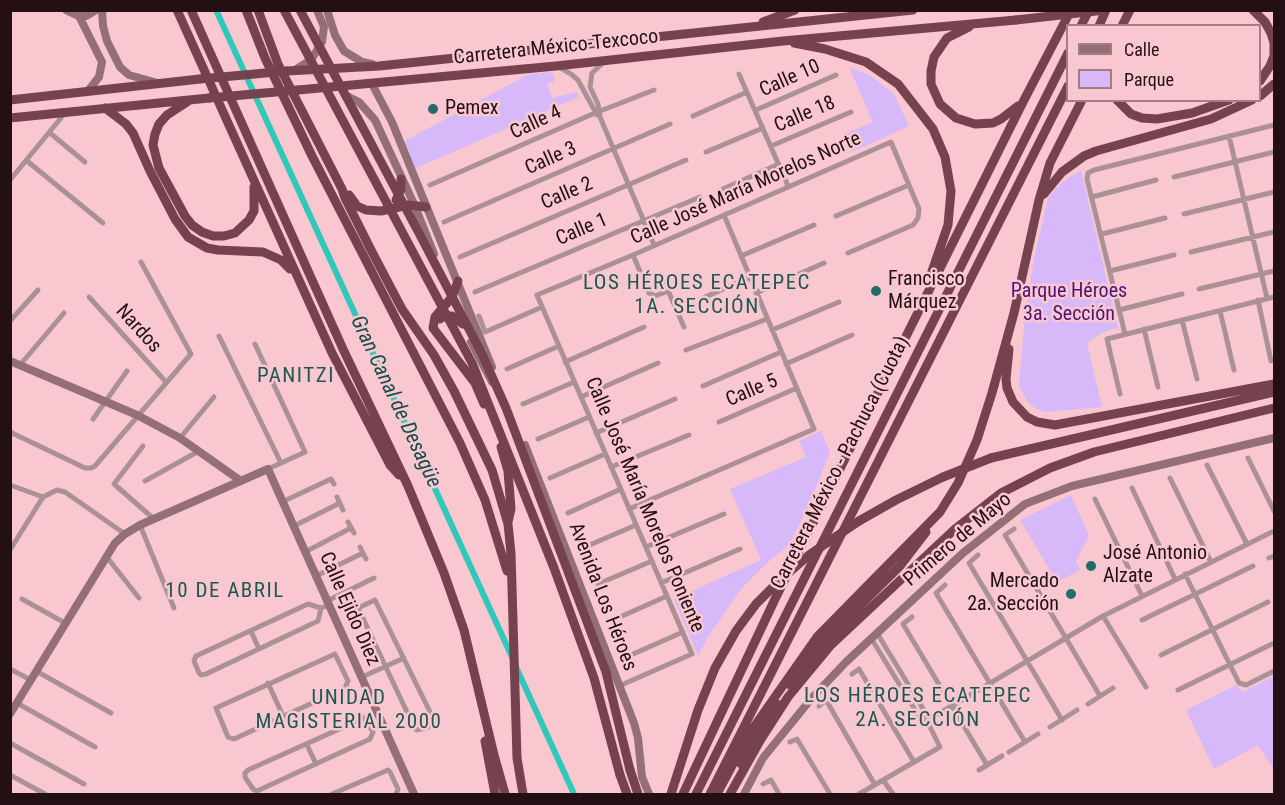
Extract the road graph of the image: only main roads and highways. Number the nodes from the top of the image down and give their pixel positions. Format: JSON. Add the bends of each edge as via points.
{"nodes":[{"id":1,"x":66,"y":10,"type":"edge"},
{"id":2,"x":96,"y":10,"type":"edge"},
{"id":3,"x":102,"y":10,"type":"edge"},
{"id":4,"x":177,"y":10,"type":"edge"},
{"id":5,"x":191,"y":10,"type":"edge"},
{"id":6,"x":246,"y":10,"type":"edge"},
{"id":7,"x":258,"y":10,"type":"edge"},
{"id":8,"x":284,"y":10,"type":"edge"},
{"id":9,"x":300,"y":10,"type":"edge"},
{"id":10,"x":317,"y":10,"type":"edge"},
{"id":11,"x":327,"y":10,"type":"edge"},
{"id":12,"x":795,"y":10,"type":"edge"},
{"id":13,"x":913,"y":10,"type":"edge"},
{"id":14,"x":1071,"y":10,"type":"edge"},
{"id":15,"x":1089,"y":10,"type":"edge"},
{"id":16,"x":1105,"y":10,"type":"edge"},
{"id":17,"x":1130,"y":10,"type":"edge"},
{"id":18,"x":1253,"y":10,"type":"edge"},
{"id":19,"x":79,"y":16,"type":"junction"},
{"id":20,"x":980,"y":23,"type":"junction"},
{"id":21,"x":1082,"y":24,"type":"edge"},
{"id":22,"x":1099,"y":24,"type":"edge"},
{"id":23,"x":1123,"y":24,"type":"edge"},
{"id":24,"x":749,"y":28,"type":"junction"},
{"id":25,"x":783,"y":41,"type":"junction"},
{"id":26,"x":1066,"y":57,"type":"edge"},
{"id":27,"x":379,"y":66,"type":"junction"},
{"id":28,"x":290,"y":70,"type":"junction"},
{"id":29,"x":1261,"y":80,"type":"edge"},
{"id":30,"x":159,"y":83,"type":"junction"},
{"id":31,"x":372,"y":84,"type":"junction"},
{"id":32,"x":1275,"y":84,"type":"edge"},
{"id":33,"x":331,"y":87,"type":"junction"},
{"id":34,"x":1066,"y":90,"type":"edge"},
{"id":35,"x":86,"y":93,"type":"junction"},
{"id":36,"x":1261,"y":95,"type":"edge"},
{"id":37,"x":10,"y":100,"type":"edge"},
{"id":38,"x":190,"y":100,"type":"junction"},
{"id":39,"x":1023,"y":102,"type":"junction"},
{"id":40,"x":1081,"y":102,"type":"edge"},
{"id":41,"x":1119,"y":102,"type":"edge"},
{"id":42,"x":1223,"y":102,"type":"edge"},
{"id":43,"x":1248,"y":102,"type":"edge"},
{"id":44,"x":105,"y":108,"type":"junction"},
{"id":45,"x":10,"y":118,"type":"edge"},
{"id":46,"x":252,"y":176,"type":"junction"},
{"id":47,"x":401,"y":178,"type":"junction"},
{"id":48,"x":342,"y":189,"type":"junction"},
{"id":49,"x":1039,"y":200,"type":"junction"},
{"id":50,"x":414,"y":204,"type":"junction"},
{"id":51,"x":426,"y":207,"type":"junction"},
{"id":52,"x":386,"y":210,"type":"junction"},
{"id":53,"x":296,"y":275,"type":"junction"},
{"id":54,"x":458,"y":281,"type":"junction"},
{"id":55,"x":452,"y":297,"type":"junction"},
{"id":56,"x":1014,"y":313,"type":"junction"},
{"id":57,"x":914,"y":322,"type":"junction"},
{"id":58,"x":463,"y":324,"type":"junction"},
{"id":59,"x":433,"y":328,"type":"junction"},
{"id":60,"x":427,"y":341,"type":"junction"},
{"id":61,"x":442,"y":341,"type":"junction"},
{"id":62,"x":10,"y":360,"type":"edge"},
{"id":63,"x":1275,"y":384,"type":"edge"},
{"id":64,"x":1275,"y":392,"type":"edge"},
{"id":65,"x":1275,"y":408,"type":"edge"},
{"id":66,"x":512,"y":414,"type":"junction"},
{"id":67,"x":1275,"y":438,"type":"edge"},
{"id":68,"x":241,"y":481,"type":"junction"},
{"id":69,"x":408,"y":486,"type":"junction"},
{"id":70,"x":940,"y":513,"type":"junction"},
{"id":71,"x":508,"y":524,"type":"junction"},
{"id":72,"x":511,"y":582,"type":"junction"},
{"id":73,"x":478,"y":692,"type":"junction"},
{"id":74,"x":13,"y":709,"type":"edge"},
{"id":75,"x":414,"y":795,"type":"edge"},
{"id":76,"x":495,"y":795,"type":"edge"},
{"id":77,"x":505,"y":795,"type":"edge"},
{"id":78,"x":523,"y":795,"type":"edge"},
{"id":79,"x":627,"y":795,"type":"edge"},
{"id":80,"x":638,"y":795,"type":"edge"},
{"id":81,"x":649,"y":795,"type":"edge"},
{"id":82,"x":671,"y":795,"type":"edge"},
{"id":83,"x":683,"y":795,"type":"edge"},
{"id":84,"x":696,"y":795,"type":"edge"},
{"id":85,"x":710,"y":795,"type":"edge"},
{"id":86,"x":717,"y":795,"type":"edge"},
{"id":87,"x":729,"y":795,"type":"edge"},
{"id":88,"x":744,"y":795,"type":"edge"}],
"edges":[{"from":1,"to":19,"type":"main road"},
{"from":2,"to":19,"type":"main road"},
{"from":3,"to":30,"type":"main road","via":[[107,41],[120,67],[133,76]]},
{"from":4,"to":46,"type":"highway"},
{"from":5,"to":69,"type":"highway"},
{"from":6,"to":72,"type":"highway","via":[[312,156],[459,443],[485,500]]},
{"from":7,"to":48,"type":"highway","via":[[278,64]]},
{"from":8,"to":79,"type":"highway","bridge":true,"via":[[472,363],[594,678]]},
{"from":9,"to":80,"type":"highway","bridge":true,"via":[[482,354],[506,408],[606,672]]},
{"from":10,"to":28,"type":"main road","via":[[324,27],[322,42],[311,60]]},
{"from":11,"to":27,"type":"main road","via":[[344,51],[362,62]]},
{"from":12,"to":24,"type":"highway"},
{"from":13,"to":24,"type":"highway","name":"Carretera México-Texcoco"},
{"from":14,"to":39,"type":"highway"},
{"from":15,"to":21,"type":"highway"},
{"from":16,"to":20,"type":"highway","name":"Carretera México-Texcoco","bridge":true},
{"from":16,"to":22,"type":"highway"},
{"from":17,"to":23,"type":"highway"},
{"from":18,"to":29,"type":"highway","via":[[1265,22],[1274,43],[1274,56]]},
{"from":19,"to":35,"type":"main road","via":[[102,62],[99,77]]},
{"from":20,"to":25,"type":"highway","name":"Carretera México-Texcoco"},
{"from":20,"to":39,"type":"highway","via":[[954,33],[937,50],[931,77],[935,96],[956,118],[975,124],[993,123]]},
{"from":24,"to":27,"type":"highway","name":"Carretera México-Texcoco"},
{"from":25,"to":31,"type":"highway","name":"Carretera México-Texcoco"},
{"from":25,"to":57,"type":"highway","via":[[866,62],[898,84],[933,129],[945,157],[951,191],[948,225]]},
{"from":26,"to":84,"type":"highway","name":"Carretera México - Pachuca (Cuota)"},
{"from":27,"to":28,"type":"highway","name":"Carretera México-Texcoco"},
{"from":28,"to":30,"type":"highway","name":"Carretera México-Texcoco","bridge":true},
{"from":30,"to":35,"type":"highway","name":"Carretera México-Texcoco"},
{"from":31,"to":33,"type":"highway","name":"Carretera México-Texcoco"},
{"from":31,"to":51,"type":"main road","name":"Avenida Los Héroes","via":[[393,122]]},
{"from":32,"to":36,"type":"highway"},
{"from":33,"to":38,"type":"highway","name":"Carretera México-Texcoco","bridge":true},
{"from":33,"to":47,"type":"main road","name":"Avenida Los Héroes","via":[[359,102],[375,120]]},
{"from":34,"to":85,"type":"highway","name":"Carretera México - Pachuca (Cuota)"},
{"from":35,"to":37,"type":"highway","name":"Carretera México-Texcoco"},
{"from":38,"to":44,"type":"highway","name":"Carretera México-Texcoco"},
{"from":38,"to":46,"type":"highway","via":[[159,124],[153,145],[159,168],[185,216],[197,229],[213,236],[235,233],[254,211]]},
{"from":39,"to":57,"type":"highway"},
{"from":40,"to":49,"type":"highway","via":[[1050,163]]},
{"from":41,"to":42,"type":"highway","via":[[1131,114],[1157,119]]},
{"from":43,"to":49,"type":"highway","via":[[1211,119],[1084,156],[1062,172]]},
{"from":44,"to":45,"type":"highway","name":"Carretera México-Texcoco"},
{"from":44,"to":53,"type":"highway","via":[[134,133],[150,171],[188,237],[207,248],[272,255]]},
{"from":46,"to":53,"type":"highway"},
{"from":47,"to":50,"type":"main road","name":"Avenida Los Héroes"},
{"from":47,"to":52,"type":"highway","via":[[398,198]]},
{"from":48,"to":52,"type":"highway","via":[[361,209]]},
{"from":48,"to":60,"type":"highway","via":[[395,297]]},
{"from":49,"to":56,"type":"highway"},
{"from":50,"to":51,"type":"highway"},
{"from":50,"to":52,"type":"highway"},
{"from":50,"to":55,"type":"main road","name":"Avenida Los Héroes"},
{"from":51,"to":54,"type":"main road","name":"Avenida Los Héroes"},
{"from":53,"to":69,"type":"highway","via":[[390,465]]},
{"from":54,"to":55,"type":"highway"},
{"from":54,"to":66,"type":"main road","name":"Avenida Los Héroes"},
{"from":55,"to":58,"type":"main road","name":"Avenida Los Héroes"},
{"from":55,"to":59,"type":"highway","via":[[435,317]]},
{"from":56,"to":63,"type":"highway","via":[[1007,388],[1017,406],[1037,422],[1063,425]]},
{"from":56,"to":70,"type":"highway","via":[[977,440]]},
{"from":57,"to":83,"type":"highway"},
{"from":58,"to":59,"type":"highway","via":[[450,316]]},
{"from":58,"to":66,"type":"main road","name":"Avenida Los Héroes","via":[[485,373]]},
{"from":59,"to":60,"type":"highway"},
{"from":59,"to":61,"type":"highway"},
{"from":60,"to":61,"type":"highway"},
{"from":60,"to":71,"type":"highway","via":[[492,470]]},
{"from":61,"to":71,"type":"highway","via":[[475,383],[504,453],[511,509]]},
{"from":62,"to":68,"type":"main road","via":[[137,415],[180,438]]},
{"from":64,"to":82,"type":"highway","bridge":true,"via":[[991,458],[896,500],[808,555],[756,604],[736,631],[700,703]]},
{"from":65,"to":87,"type":"highway","via":[[1094,452],[1050,468],[1001,493],[955,530],[831,645],[788,697]]},
{"from":66,"to":81,"type":"main road","name":"Avenida Los Héroes","via":[[636,731],[642,777]]},
{"from":67,"to":88,"type":"main road","name":"Primero de Mayo","via":[[1072,486],[1025,504],[963,553],[811,699],[763,758]]},
{"from":68,"to":74,"type":"main road","via":[[140,525],[115,543]]},
{"from":68,"to":75,"type":"main road","name":"Calle Ejido Diez","via":[[268,469]]},
{"from":69,"to":73,"type":"highway","via":[[464,630]]},
{"from":70,"to":86,"type":"highway","via":[[817,637],[749,734]]},
{"from":70,"to":87,"type":"highway","via":[[900,566],[807,661],[760,728],[734,777]]},
{"from":71,"to":72,"type":"highway"},
{"from":72,"to":78,"type":"highway","via":[[514,707]]},
{"from":73,"to":76,"type":"highway"},
{"from":73,"to":77,"type":"highway"}]}
